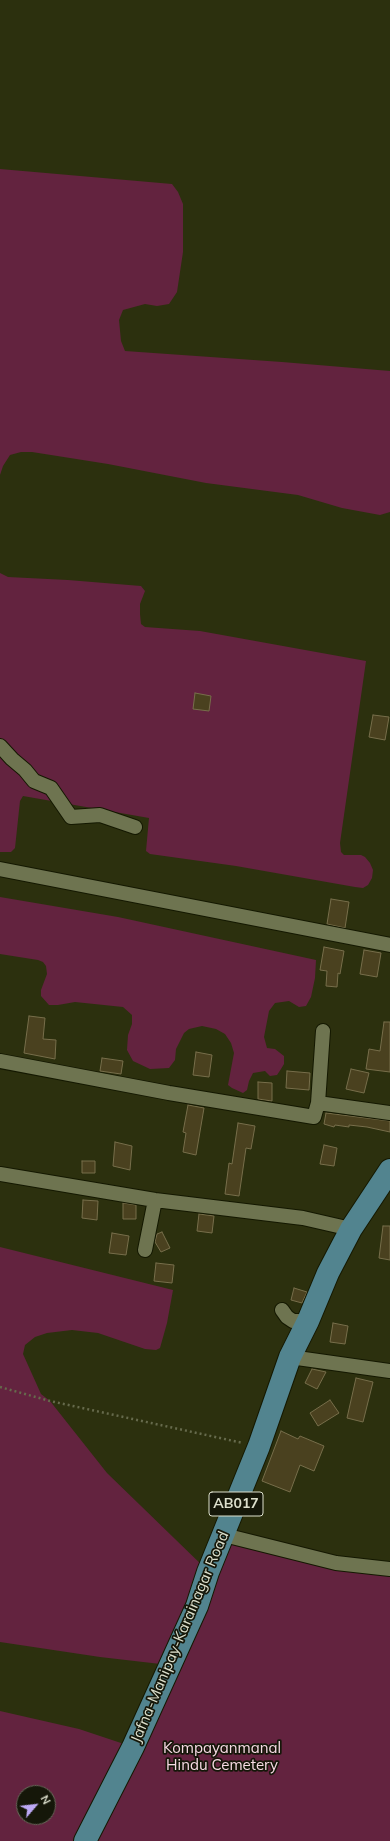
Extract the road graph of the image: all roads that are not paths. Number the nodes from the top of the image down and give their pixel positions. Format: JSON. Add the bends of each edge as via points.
{"nodes":[{"id":1,"x":0,"y":746,"type":"edge"},
{"id":2,"x":135,"y":826,"type":"dead end"},
{"id":3,"x":0,"y":869,"type":"edge"},
{"id":4,"x":390,"y":945,"type":"edge"},
{"id":5,"x":323,"y":1031,"type":"dead end"},
{"id":6,"x":0,"y":1061,"type":"edge"},
{"id":7,"x":318,"y":1103,"type":"junction"},
{"id":8,"x":390,"y":1113,"type":"edge"},
{"id":9,"x":390,"y":1170,"type":"edge"},
{"id":10,"x":0,"y":1174,"type":"edge"},
{"id":11,"x":155,"y":1200,"type":"junction"},
{"id":12,"x":351,"y":1229,"type":"junction"},
{"id":13,"x":145,"y":1250,"type":"dead end"},
{"id":14,"x":282,"y":1310,"type":"dead end"},
{"id":15,"x":308,"y":1321,"type":"junction"},
{"id":16,"x":290,"y":1357,"type":"junction"},
{"id":17,"x":390,"y":1371,"type":"edge"},
{"id":18,"x":224,"y":1535,"type":"junction"},
{"id":19,"x":390,"y":1569,"type":"edge"},
{"id":20,"x":85,"y":1841,"type":"edge"}],
"edges":[{"from":1,"to":2,"type":"street","via":[[34,780],[51,788],[71,817],[100,815]]},
{"from":3,"to":4,"type":"street"},
{"from":5,"to":7,"type":"street"},
{"from":6,"to":7,"type":"street","via":[[314,1117]]},
{"from":7,"to":8,"type":"street"},
{"from":9,"to":12,"type":"main road","name":"Jafna-Manipay-Karainagar Road","number":"AB017"},
{"from":10,"to":11,"type":"street"},
{"from":11,"to":12,"type":"street","via":[[302,1218]]},
{"from":11,"to":13,"type":"street"},
{"from":12,"to":15,"type":"main road","name":"Jafna-Manipay-Karainagar Road","number":"AB017","via":[[328,1273]]},
{"from":14,"to":15,"type":"street","via":[[293,1320]]},
{"from":15,"to":16,"type":"main road","name":"Jafna-Manipay-Karainagar Road","number":"AB017"},
{"from":16,"to":17,"type":"street"},
{"from":16,"to":18,"type":"main road","name":"Jafna-Manipay-Karainagar Road","number":"AB017"},
{"from":18,"to":19,"type":"street","via":[[336,1563]]},
{"from":18,"to":20,"type":"main road","name":"Jafna-Manipay-Karainagar Road","number":"AB017","via":[[197,1606],[133,1747]]}]}
